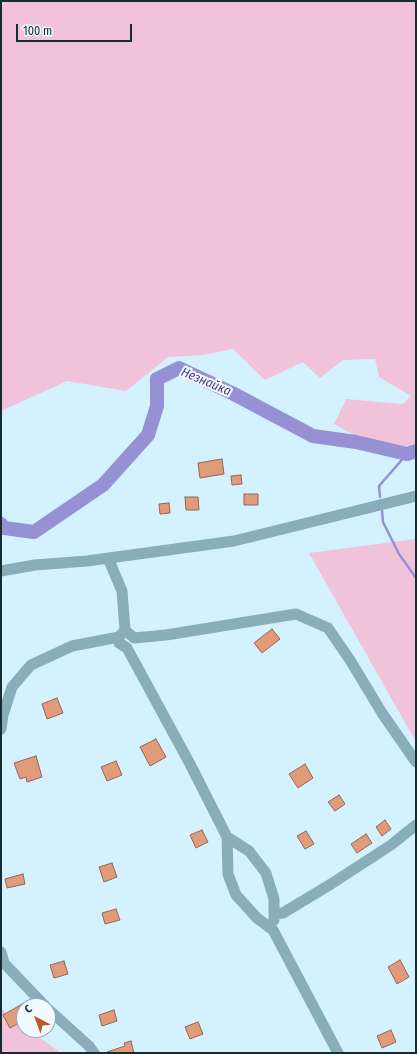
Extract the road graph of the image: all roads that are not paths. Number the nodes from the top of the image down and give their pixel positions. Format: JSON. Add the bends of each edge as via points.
{"nodes":[{"id":1,"x":416,"y":496,"type":"edge"},
{"id":2,"x":108,"y":558,"type":"junction"},
{"id":3,"x":1,"y":571,"type":"edge"},
{"id":4,"x":122,"y":634,"type":"junction"},
{"id":5,"x":1,"y":729,"type":"edge"},
{"id":6,"x":416,"y":762,"type":"edge"},
{"id":7,"x":416,"y":825,"type":"edge"},
{"id":8,"x":227,"y":837,"type":"junction"},
{"id":9,"x":275,"y":914,"type":"junction"},
{"id":10,"x":273,"y":930,"type":"junction"},
{"id":11,"x":1,"y":952,"type":"edge"},
{"id":12,"x":37,"y":998,"type":"edge"},
{"id":13,"x":56,"y":1017,"type":"edge"},
{"id":14,"x":94,"y":1053,"type":"edge"},
{"id":15,"x":338,"y":1053,"type":"edge"}],
"edges":[{"from":1,"to":2,"type":"street","via":[[234,541]]},
{"from":2,"to":3,"type":"street","via":[[35,564]]},
{"from":2,"to":4,"type":"street","via":[[122,591]]},
{"from":4,"to":5,"type":"street","via":[[72,646],[31,664],[12,687]]},
{"from":4,"to":6,"type":"street","via":[[134,638],[166,635],[296,614],[328,628]]},
{"from":4,"to":8,"type":"street","via":[[118,643],[127,648]]},
{"from":7,"to":9,"type":"street","via":[[391,845],[331,884],[283,913]]},
{"from":8,"to":9,"type":"street","via":[[249,851],[266,874],[274,899]]},
{"from":8,"to":10,"type":"street","via":[[228,874],[236,895],[257,918]]},
{"from":9,"to":10,"type":"street"},
{"from":10,"to":15,"type":"street"},
{"from":11,"to":12,"type":"street","via":[[4,963]]},
{"from":13,"to":14,"type":"street"}]}
